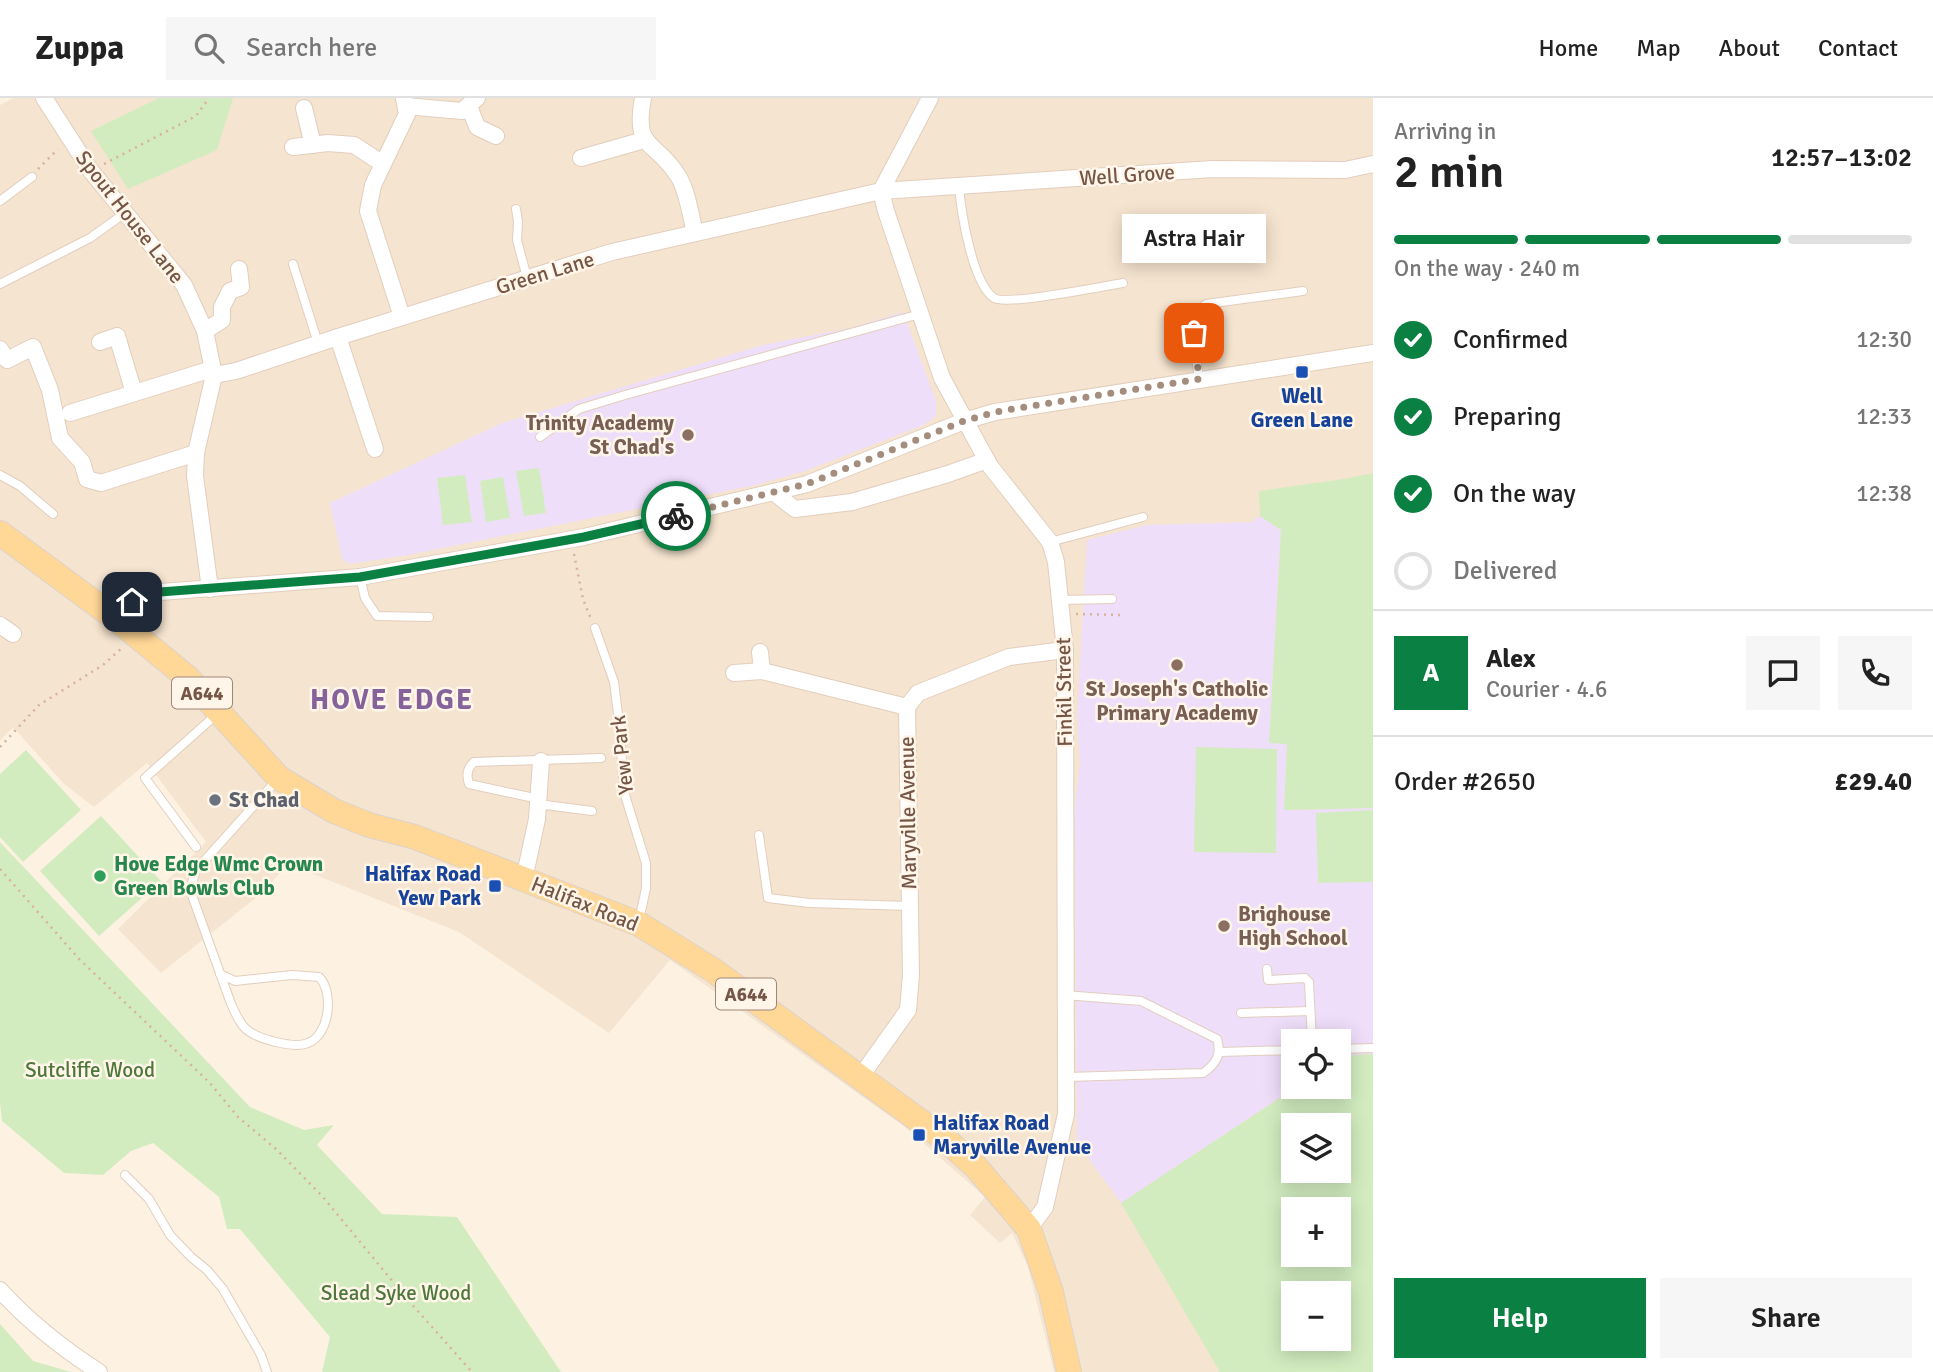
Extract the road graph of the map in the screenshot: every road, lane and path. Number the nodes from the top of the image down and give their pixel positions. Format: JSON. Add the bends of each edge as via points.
{"nodes":[{"id":1,"x":44,"y":98,"type":"edge"},
{"id":2,"x":209,"y":98,"type":"edge"},
{"id":3,"x":643,"y":98,"type":"edge"},
{"id":4,"x":930,"y":98,"type":"edge"},
{"id":5,"x":405,"y":102,"type":"edge"},
{"id":6,"x":473,"y":102,"type":"edge"},
{"id":7,"x":304,"y":108,"type":"dead end"},
{"id":8,"x":496,"y":136,"type":"dead end"},
{"id":9,"x":70,"y":139,"type":"junction"},
{"id":10,"x":644,"y":140,"type":"junction"},
{"id":11,"x":313,"y":145,"type":"junction"},
{"id":12,"x":293,"y":147,"type":"dead end"},
{"id":13,"x":581,"y":158,"type":"dead end"},
{"id":14,"x":383,"y":164,"type":"junction"},
{"id":15,"x":1373,"y":164,"type":"edge"},
{"id":16,"x":91,"y":171,"type":"junction"},
{"id":17,"x":32,"y":177,"type":"joint"},
{"id":18,"x":959,"y":186,"type":"junction"},
{"id":19,"x":881,"y":191,"type":"junction"},
{"id":20,"x":0,"y":201,"type":"edge"},
{"id":21,"x":516,"y":209,"type":"dead end"},
{"id":22,"x":125,"y":213,"type":"junction"},
{"id":23,"x":695,"y":233,"type":"junction"},
{"id":24,"x":293,"y":264,"type":"dead end"},
{"id":25,"x":239,"y":269,"type":"dead end"},
{"id":26,"x":527,"y":278,"type":"junction"},
{"id":27,"x":1123,"y":283,"type":"dead end"},
{"id":28,"x":0,"y":284,"type":"edge"},
{"id":29,"x":1303,"y":291,"type":"dead end"},
{"id":30,"x":920,"y":314,"type":"junction"},
{"id":31,"x":402,"y":317,"type":"junction"},
{"id":32,"x":205,"y":331,"type":"junction"},
{"id":33,"x":338,"y":337,"type":"junction"},
{"id":34,"x":100,"y":342,"type":"dead end"},
{"id":35,"x":318,"y":343,"type":"junction"},
{"id":36,"x":0,"y":349,"type":"edge"},
{"id":37,"x":1373,"y":353,"type":"edge"},
{"id":38,"x":213,"y":372,"type":"junction"},
{"id":39,"x":1199,"y":379,"type":"junction"},
{"id":40,"x":134,"y":393,"type":"junction"},
{"id":41,"x":70,"y":413,"type":"dead end"},
{"id":42,"x":964,"y":421,"type":"junction"},
{"id":43,"x":540,"y":437,"type":"dead end"},
{"id":44,"x":375,"y":449,"type":"dead end"},
{"id":45,"x":197,"y":453,"type":"junction"},
{"id":46,"x":987,"y":460,"type":"junction"},
{"id":47,"x":0,"y":475,"type":"edge"},
{"id":48,"x":773,"y":492,"type":"junction"},
{"id":49,"x":53,"y":514,"type":"dead end"},
{"id":50,"x":1143,"y":517,"type":"dead end"},
{"id":51,"x":0,"y":533,"type":"edge"},
{"id":52,"x":571,"y":540,"type":"junction"},
{"id":53,"x":1050,"y":542,"type":"junction"},
{"id":54,"x":360,"y":577,"type":"junction"},
{"id":55,"x":210,"y":589,"type":"junction"},
{"id":56,"x":1112,"y":599,"type":"dead end"},
{"id":57,"x":1061,"y":607,"type":"junction"},
{"id":58,"x":1121,"y":615,"type":"dead end"},
{"id":59,"x":429,"y":617,"type":"dead end"},
{"id":60,"x":115,"y":618,"type":"junction"},
{"id":61,"x":595,"y":628,"type":"joint"},
{"id":62,"x":136,"y":635,"type":"junction"},
{"id":63,"x":1065,"y":650,"type":"junction"},
{"id":64,"x":760,"y":652,"type":"dead end"},
{"id":65,"x":762,"y":671,"type":"junction"},
{"id":66,"x":734,"y":673,"type":"dead end"},
{"id":67,"x":907,"y":707,"type":"junction"},
{"id":68,"x":219,"y":712,"type":"junction"},
{"id":69,"x":0,"y":747,"type":"edge"},
{"id":70,"x":601,"y":758,"type":"dead end"},
{"id":71,"x":541,"y":761,"type":"junction"},
{"id":72,"x":279,"y":778,"type":"junction"},
{"id":73,"x":538,"y":802,"type":"junction"},
{"id":74,"x":592,"y":811,"type":"dead end"},
{"id":75,"x":759,"y":835,"type":"dead end"},
{"id":76,"x":196,"y":847,"type":"dead end"},
{"id":77,"x":0,"y":869,"type":"edge"},
{"id":78,"x":524,"y":879,"type":"junction"},
{"id":79,"x":910,"y":906,"type":"junction"},
{"id":80,"x":639,"y":924,"type":"junction"},
{"id":81,"x":1267,"y":969,"type":"dead end"},
{"id":82,"x":220,"y":974,"type":"junction"},
{"id":83,"x":1065,"y":995,"type":"junction"},
{"id":84,"x":1310,"y":1011,"type":"junction"},
{"id":85,"x":1241,"y":1013,"type":"dead end"},
{"id":86,"x":1311,"y":1029,"type":"edge"},
{"id":87,"x":1373,"y":1048,"type":"edge"},
{"id":88,"x":1351,"y":1049,"type":"edge"},
{"id":89,"x":1281,"y":1050,"type":"edge"},
{"id":90,"x":1220,"y":1052,"type":"junction"},
{"id":91,"x":861,"y":1076,"type":"junction"},
{"id":92,"x":1066,"y":1077,"type":"junction"},
{"id":93,"x":125,"y":1175,"type":"dead end"},
{"id":94,"x":1029,"y":1229,"type":"junction"},
{"id":95,"x":0,"y":1290,"type":"edge"},
{"id":96,"x":99,"y":1372,"type":"edge"},
{"id":97,"x":268,"y":1372,"type":"edge"},
{"id":98,"x":472,"y":1372,"type":"edge"},
{"id":99,"x":1069,"y":1372,"type":"edge"}],
"edges":[{"from":1,"to":9,"type":"street","name":"Spout House Lane"},
{"from":2,"to":16,"type":"path","via":[[195,116]]},
{"from":3,"to":10,"type":"street","via":[[639,118]]},
{"from":4,"to":19,"type":"street"},
{"from":5,"to":6,"type":"street","via":[[462,111]]},
{"from":5,"to":14,"type":"street","via":[[407,114]]},
{"from":6,"to":8,"type":"street","via":[[470,132]]},
{"from":7,"to":11,"type":"street"},
{"from":9,"to":16,"type":"street","name":"Spout House Lane"},
{"from":9,"to":17,"type":"path"},
{"from":10,"to":13,"type":"street"},
{"from":10,"to":23,"type":"street","via":[[680,177]]},
{"from":11,"to":12,"type":"street"},
{"from":11,"to":14,"type":"street","via":[[354,145]]},
{"from":14,"to":31,"type":"street","via":[[368,211]]},
{"from":15,"to":18,"type":"street","name":"Well Grove","via":[[1345,170],[1213,169]]},
{"from":16,"to":22,"type":"street","name":"Spout House Lane"},
{"from":17,"to":20,"type":"lane"},
{"from":18,"to":19,"type":"street","name":"Well Grove"},
{"from":18,"to":27,"type":"lane","via":[[966,236],[977,272],[992,297],[1018,300]]},
{"from":19,"to":23,"type":"street","name":"Green Lane"},
{"from":19,"to":30,"type":"street","name":"Finkil Street"},
{"from":21,"to":26,"type":"lane","via":[[517,240]]},
{"from":22,"to":28,"type":"lane","via":[[90,238]]},
{"from":22,"to":32,"type":"street","name":"Spout House Lane","via":[[184,285]]},
{"from":23,"to":26,"type":"street","name":"Green Lane"},
{"from":24,"to":35,"type":"lane"},
{"from":25,"to":32,"type":"street","via":[[241,287],[230,291],[222,320]]},
{"from":26,"to":31,"type":"street","name":"Green Lane"},
{"from":29,"to":39,"type":"lane","via":[[1200,308],[1194,322]]},
{"from":30,"to":42,"type":"street","name":"Finkil Street","via":[[942,378]]},
{"from":30,"to":43,"type":"lane","via":[[591,406]]},
{"from":31,"to":33,"type":"street","name":"Green Lane"},
{"from":32,"to":38,"type":"street","name":"Spout House Lane"},
{"from":33,"to":35,"type":"street","name":"Green Lane"},
{"from":33,"to":44,"type":"street"},
{"from":34,"to":40,"type":"street","via":[[117,336]]},
{"from":35,"to":38,"type":"street","name":"Green Lane","via":[[236,371]]},
{"from":36,"to":45,"type":"street","via":[[7,360],[33,347],[50,390],[60,438],[82,462],[87,479],[101,484]]},
{"from":37,"to":39,"type":"street"},
{"from":38,"to":40,"type":"street","name":"Green Lane"},
{"from":38,"to":45,"type":"street","name":"Spout House Lane"},
{"from":39,"to":42,"type":"street"},
{"from":40,"to":41,"type":"street","name":"Green Lane"},
{"from":42,"to":46,"type":"street","name":"Finkil Street"},
{"from":42,"to":48,"type":"street","via":[[807,484]]},
{"from":45,"to":55,"type":"street","name":"Spout House Lane","via":[[195,476]]},
{"from":46,"to":48,"type":"street","via":[[852,502],[795,509]]},
{"from":46,"to":53,"type":"street","name":"Finkil Street"},
{"from":47,"to":49,"type":"lane"},
{"from":48,"to":52,"type":"street"},
{"from":50,"to":53,"type":"lane"},
{"from":51,"to":60,"type":"main road","name":"Halifax Road","number":"A644"},
{"from":52,"to":54,"type":"street"},
{"from":52,"to":61,"type":"path","via":[[583,599]]},
{"from":53,"to":57,"type":"street","name":"Finkil Street"},
{"from":54,"to":55,"type":"street"},
{"from":54,"to":59,"type":"lane","via":[[365,598],[377,616]]},
{"from":55,"to":60,"type":"street","via":[[160,592],[132,602]]},
{"from":56,"to":57,"type":"lane"},
{"from":57,"to":58,"type":"path"},
{"from":57,"to":63,"type":"street","name":"Finkil Street"},
{"from":60,"to":62,"type":"main road","name":"Halifax Road","number":"A644"},
{"from":61,"to":80,"type":"lane","name":"Yew Park","via":[[614,682],[624,792],[646,863]]},
{"from":62,"to":68,"type":"main road","name":"Halifax Road","number":"A644","via":[[188,678]]},
{"from":62,"to":69,"type":"path","via":[[103,664],[39,705]]},
{"from":63,"to":67,"type":"street","name":"Maryville Avenue","via":[[1009,657],[918,693]]},
{"from":63,"to":83,"type":"street","name":"Finkil Street"},
{"from":64,"to":65,"type":"street"},
{"from":65,"to":66,"type":"street"},
{"from":65,"to":67,"type":"street"},
{"from":67,"to":79,"type":"street","name":"Maryville Avenue"},
{"from":68,"to":72,"type":"main road","name":"Halifax Road","number":"A644"},
{"from":68,"to":76,"type":"lane","via":[[145,778]]},
{"from":70,"to":71,"type":"lane"},
{"from":71,"to":73,"type":"street"},
{"from":71,"to":73,"type":"lane","via":[[474,762],[467,777],[469,784]]},
{"from":72,"to":78,"type":"main road","name":"Halifax Road","number":"A644","via":[[334,811]]},
{"from":72,"to":82,"type":"lane","via":[[196,870],[191,886]]},
{"from":73,"to":74,"type":"lane"},
{"from":73,"to":78,"type":"street"},
{"from":75,"to":79,"type":"lane","via":[[768,898]]},
{"from":77,"to":98,"type":"path","via":[[80,960],[323,1197]]},
{"from":78,"to":80,"type":"main road","name":"Halifax Road","number":"A644"},
{"from":79,"to":91,"type":"street","name":"Maryville Avenue","via":[[908,1010]]},
{"from":80,"to":91,"type":"main road","name":"Halifax Road","number":"A644","via":[[713,970]]},
{"from":81,"to":84,"type":"lane","via":[[1268,980],[1305,978]]},
{"from":82,"to":82,"type":"lane","via":[[246,1030],[282,1044],[309,1043],[318,1037],[328,999],[319,977],[235,981]]},
{"from":83,"to":90,"type":"lane","via":[[1141,1001],[1217,1039]]},
{"from":83,"to":92,"type":"street","name":"Finkil Street"},
{"from":84,"to":85,"type":"lane"},
{"from":84,"to":86,"type":"lane"},
{"from":87,"to":88,"type":"lane"},
{"from":89,"to":90,"type":"lane"},
{"from":90,"to":92,"type":"lane","via":[[1215,1064],[1203,1073]]},
{"from":91,"to":94,"type":"main road","name":"Halifax Road","number":"A644","via":[[976,1167]]},
{"from":92,"to":94,"type":"street","name":"Finkil Street","via":[[1066,1114],[1045,1207]]},
{"from":93,"to":97,"type":"lane","via":[[149,1199],[170,1235],[223,1289]]},
{"from":94,"to":99,"type":"main road","name":"Halifax Road","number":"A644","via":[[1051,1292]]},
{"from":95,"to":96,"type":"street","via":[[22,1314]]}]}
